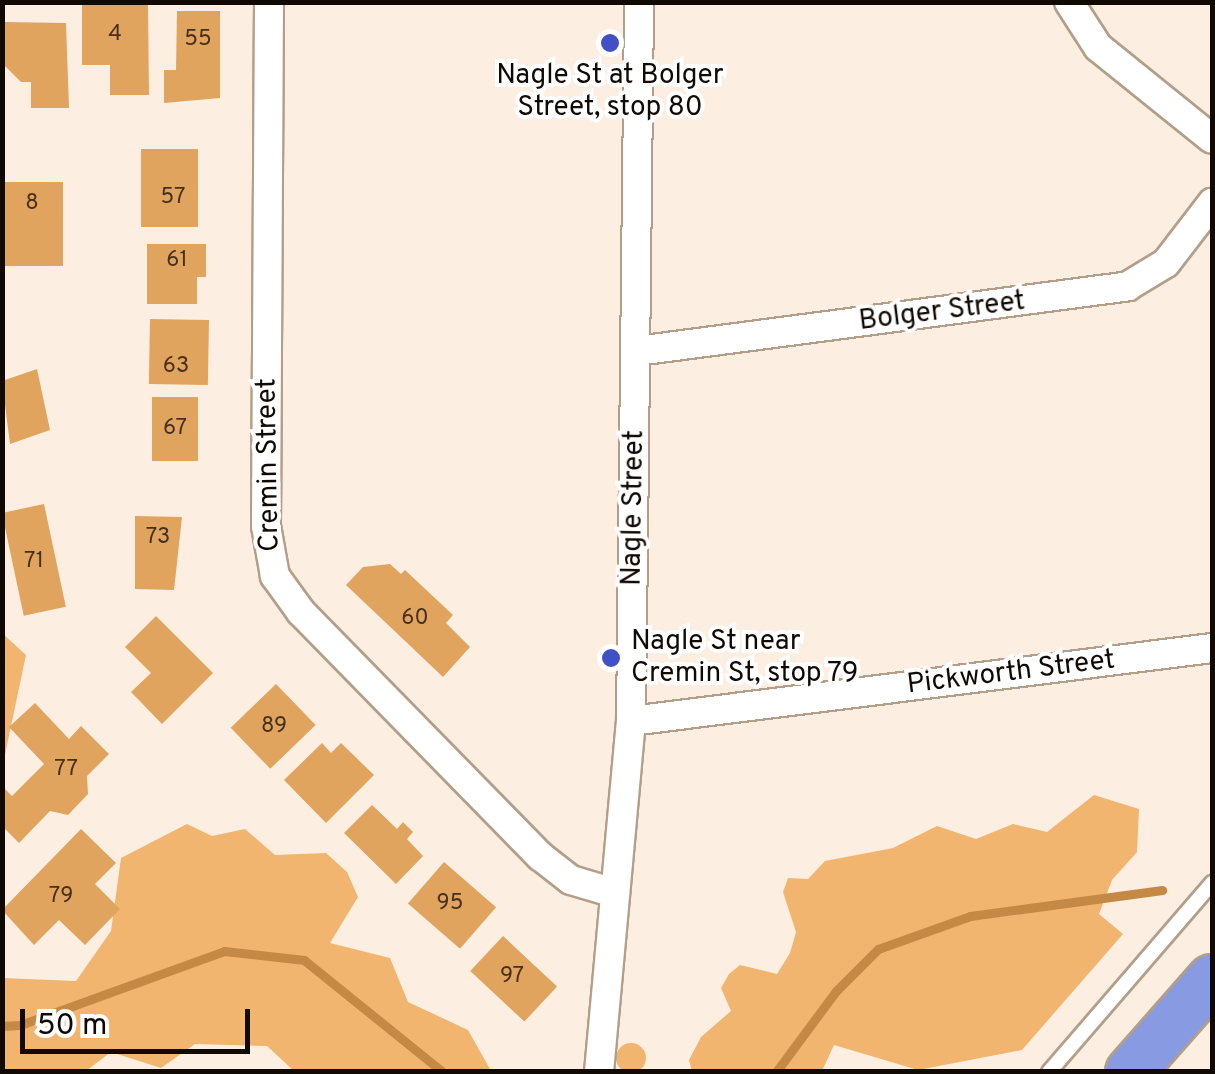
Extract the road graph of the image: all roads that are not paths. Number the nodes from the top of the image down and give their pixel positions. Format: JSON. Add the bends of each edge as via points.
{"nodes":[{"id":1,"x":269,"y":2,"type":"edge"},
{"id":2,"x":638,"y":2,"type":"edge"},
{"id":3,"x":1069,"y":2,"type":"edge"},
{"id":4,"x":1212,"y":139,"type":"edge"},
{"id":5,"x":1212,"y":204,"type":"edge"},
{"id":6,"x":636,"y":352,"type":"junction"},
{"id":7,"x":1212,"y":648,"type":"edge"},
{"id":8,"x":631,"y":721,"type":"junction"},
{"id":9,"x":1212,"y":883,"type":"edge"},
{"id":10,"x":615,"y":893,"type":"junction"},
{"id":11,"x":1212,"y":978,"type":"edge"},
{"id":12,"x":599,"y":1072,"type":"edge"},
{"id":13,"x":1050,"y":1072,"type":"edge"},
{"id":14,"x":1130,"y":1072,"type":"edge"}],
"edges":[{"from":1,"to":10,"type":"street","name":"Cremin Street","via":[[266,526],[275,576],[301,612],[548,863],[587,888]]},
{"from":2,"to":6,"type":"street","name":"Nagle Street"},
{"from":3,"to":4,"type":"street","via":[[1098,47]]},
{"from":5,"to":6,"type":"street","name":"Bolger Street","via":[[1166,262],[1128,286]]},
{"from":6,"to":8,"type":"street","name":"Nagle Street"},
{"from":7,"to":8,"type":"street","name":"Pickworth Street"},
{"from":8,"to":10,"type":"street","name":"Nagle Street"},
{"from":9,"to":13,"type":"lane"},
{"from":10,"to":12,"type":"street","name":"Nagle Street"},
{"from":11,"to":14,"type":"highway"}]}
